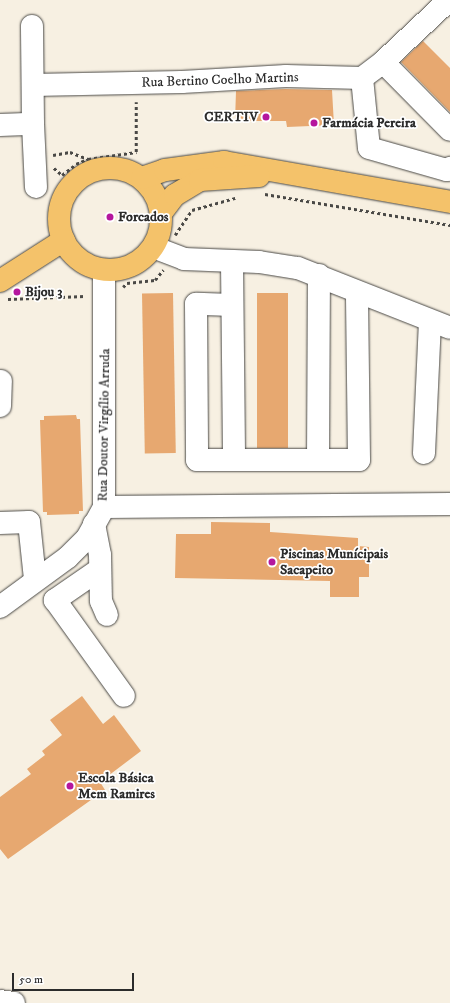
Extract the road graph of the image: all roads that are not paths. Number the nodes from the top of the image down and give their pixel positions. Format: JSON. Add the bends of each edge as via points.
{"nodes":[{"id":1,"x":449,"y":0,"type":"edge"},
{"id":2,"x":32,"y":26,"type":"dead end"},
{"id":3,"x":383,"y":62,"type":"junction"},
{"id":4,"x":362,"y":78,"type":"junction"},
{"id":5,"x":33,"y":85,"type":"junction"},
{"id":6,"x":33,"y":124,"type":"junction"},
{"id":7,"x":0,"y":125,"type":"edge"},
{"id":8,"x":450,"y":130,"type":"edge"},
{"id":9,"x":450,"y":168,"type":"edge"},
{"id":10,"x":278,"y":173,"type":"junction"},
{"id":11,"x":142,"y":178,"type":"junction"},
{"id":12,"x":36,"y":187,"type":"dead end"},
{"id":13,"x":450,"y":202,"type":"edge"},
{"id":14,"x":162,"y":212,"type":"junction"},
{"id":15,"x":64,"y":240,"type":"junction"},
{"id":16,"x":161,"y":251,"type":"junction"},
{"id":17,"x":232,"y":262,"type":"junction"},
{"id":18,"x":104,"y":270,"type":"junction"},
{"id":19,"x":319,"y":275,"type":"junction"},
{"id":20,"x":0,"y":281,"type":"edge"},
{"id":21,"x":358,"y":292,"type":"junction"},
{"id":22,"x":232,"y":305,"type":"junction"},
{"id":23,"x":440,"y":325,"type":"edge"},
{"id":24,"x":0,"y":382,"type":"edge"},
{"id":25,"x":0,"y":406,"type":"edge"},
{"id":26,"x":424,"y":453,"type":"dead end"},
{"id":27,"x":234,"y":460,"type":"junction"},
{"id":28,"x":318,"y":460,"type":"junction"},
{"id":29,"x":450,"y":504,"type":"edge"},
{"id":30,"x":99,"y":515,"type":"junction"},
{"id":31,"x":0,"y":523,"type":"edge"},
{"id":32,"x":100,"y":569,"type":"junction"},
{"id":33,"x":35,"y":579,"type":"junction"},
{"id":34,"x":0,"y":607,"type":"edge"},
{"id":35,"x":107,"y":614,"type":"dead end"},
{"id":36,"x":124,"y":696,"type":"dead end"},
{"id":37,"x":0,"y":1001,"type":"edge"},
{"id":38,"x":14,"y":1003,"type":"edge"}],
"edges":[{"from":1,"to":3,"type":"street"},
{"from":2,"to":5,"type":"street"},
{"from":3,"to":4,"type":"street"},
{"from":3,"to":8,"type":"street"},
{"from":4,"to":5,"type":"street","name":"Rua Bertino Coelho Martins","via":[[286,76]]},
{"from":4,"to":9,"type":"street","via":[[369,148],[447,170]]},
{"from":5,"to":6,"type":"street"},
{"from":6,"to":7,"type":"street"},
{"from":6,"to":12,"type":"street"},
{"from":10,"to":11,"type":"main road","via":[[224,162],[165,170]]},
{"from":10,"to":13,"type":"main road"},
{"from":10,"to":14,"type":"main road","via":[[200,180],[175,195]]},
{"from":11,"to":14,"type":"main road","via":[[155,193]]},
{"from":11,"to":15,"type":"main road","via":[[127,170],[110,167],[93,170],[78,178],[67,191],[60,207],[59,224]]},
{"from":14,"to":16,"type":"main road"},
{"from":15,"to":18,"type":"main road","via":[[73,254],[87,265]]},
{"from":15,"to":20,"type":"main road"},
{"from":16,"to":17,"type":"street","via":[[184,259]]},
{"from":16,"to":18,"type":"main road","via":[[128,266]]},
{"from":17,"to":19,"type":"street","via":[[279,264]]},
{"from":17,"to":22,"type":"street"},
{"from":18,"to":30,"type":"street","name":"Rua Doutor Virgílio Arruda"},
{"from":19,"to":21,"type":"street"},
{"from":19,"to":28,"type":"street"},
{"from":21,"to":23,"type":"street"},
{"from":21,"to":28,"type":"street","via":[[359,460]]},
{"from":22,"to":27,"type":"street"},
{"from":22,"to":27,"type":"street","via":[[196,304],[197,460]]},
{"from":23,"to":26,"type":"street"},
{"from":24,"to":25,"type":"street"},
{"from":27,"to":28,"type":"street"},
{"from":29,"to":30,"type":"street"},
{"from":30,"to":32,"type":"street","name":"Rua Doutor Virgílio Arruda"},
{"from":30,"to":33,"type":"street","via":[[87,538],[68,557]]},
{"from":31,"to":33,"type":"street","via":[[29,522]]},
{"from":32,"to":35,"type":"street","name":"Rua Doutor Virgílio Arruda","via":[[101,601]]},
{"from":32,"to":36,"type":"street","via":[[55,600]]},
{"from":33,"to":34,"type":"street"},
{"from":37,"to":38,"type":"street"}]}
